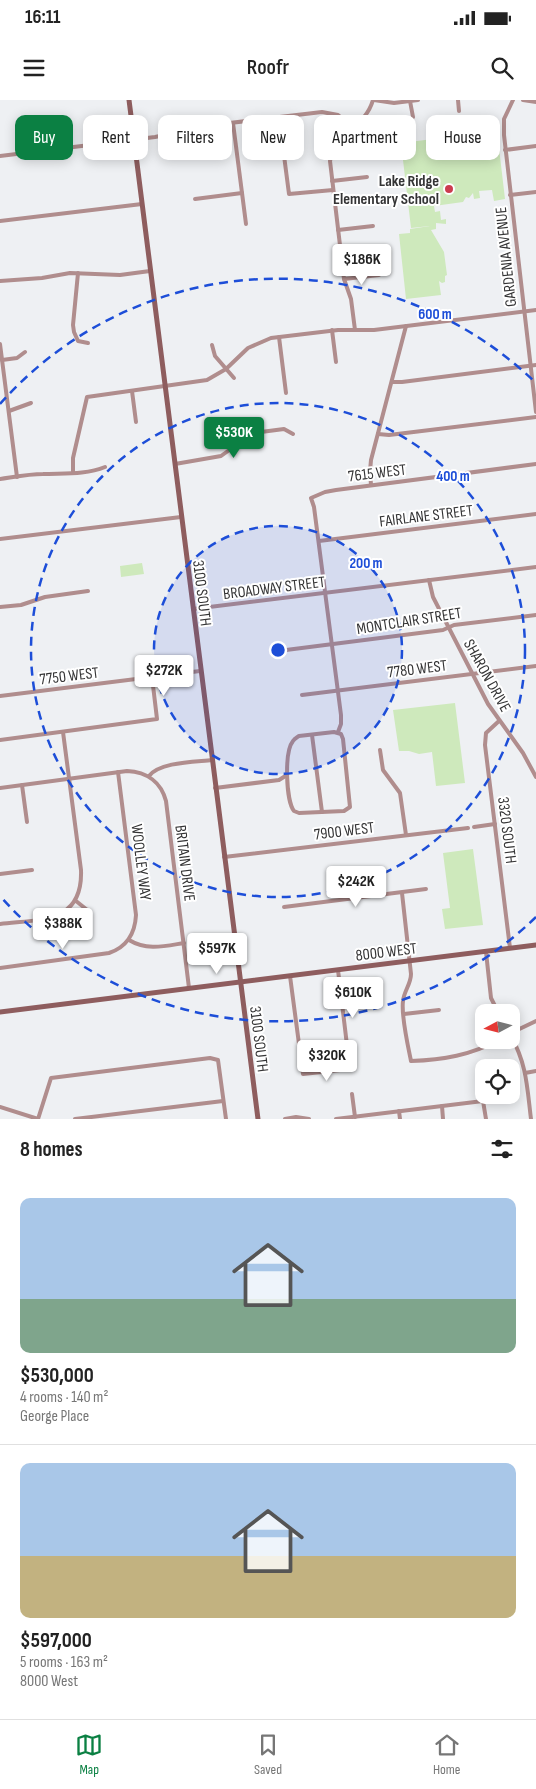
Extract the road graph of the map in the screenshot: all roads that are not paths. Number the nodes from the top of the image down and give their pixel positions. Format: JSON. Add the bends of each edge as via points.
{"nodes":[{"id":1,"x":129,"y":100,"type":"edge"},
{"id":2,"x":374,"y":100,"type":"edge"},
{"id":3,"x":418,"y":100,"type":"edge"},
{"id":4,"x":458,"y":100,"type":"edge"},
{"id":5,"x":513,"y":100,"type":"edge"},
{"id":6,"x":523,"y":100,"type":"edge"},
{"id":7,"x":410,"y":101,"type":"edge"},
{"id":8,"x":536,"y":102,"type":"edge"},
{"id":9,"x":459,"y":110,"type":"dead end"},
{"id":10,"x":131,"y":115,"type":"edge"},
{"id":11,"x":299,"y":115,"type":"edge"},
{"id":12,"x":337,"y":115,"type":"edge"},
{"id":13,"x":367,"y":115,"type":"edge"},
{"id":14,"x":413,"y":115,"type":"edge"},
{"id":15,"x":242,"y":122,"type":"edge"},
{"id":16,"x":233,"y":123,"type":"joint"},
{"id":17,"x":83,"y":146,"type":"edge"},
{"id":18,"x":536,"y":146,"type":"edge"},
{"id":19,"x":505,"y":150,"type":"junction"},
{"id":20,"x":0,"y":156,"type":"edge"},
{"id":21,"x":136,"y":160,"type":"edge"},
{"id":22,"x":285,"y":160,"type":"edge"},
{"id":23,"x":330,"y":160,"type":"edge"},
{"id":24,"x":367,"y":177,"type":"dead end"},
{"id":25,"x":332,"y":181,"type":"junction"},
{"id":26,"x":333,"y":190,"type":"junction"},
{"id":27,"x":536,"y":192,"type":"edge"},
{"id":28,"x":242,"y":194,"type":"junction"},
{"id":29,"x":510,"y":195,"type":"junction"},
{"id":30,"x":195,"y":199,"type":"dead end"},
{"id":31,"x":142,"y":204,"type":"junction"},
{"id":32,"x":0,"y":222,"type":"edge"},
{"id":33,"x":246,"y":224,"type":"dead end"},
{"id":34,"x":373,"y":226,"type":"dead end"},
{"id":35,"x":338,"y":230,"type":"junction"},
{"id":36,"x":150,"y":271,"type":"junction"},
{"id":37,"x":78,"y":272,"type":"junction"},
{"id":38,"x":379,"y":275,"type":"dead end"},
{"id":39,"x":344,"y":279,"type":"junction"},
{"id":40,"x":0,"y":281,"type":"edge"},
{"id":41,"x":536,"y":310,"type":"edge"},
{"id":42,"x":524,"y":312,"type":"junction"},
{"id":43,"x":406,"y":326,"type":"junction"},
{"id":44,"x":332,"y":330,"type":"junction"},
{"id":45,"x":355,"y":330,"type":"junction"},
{"id":46,"x":279,"y":337,"type":"junction"},
{"id":47,"x":88,"y":343,"type":"dead end"},
{"id":48,"x":0,"y":344,"type":"edge"},
{"id":49,"x":212,"y":345,"type":"dead end"},
{"id":50,"x":25,"y":352,"type":"dead end"},
{"id":51,"x":2,"y":360,"type":"junction"},
{"id":52,"x":336,"y":362,"type":"dead end"},
{"id":53,"x":530,"y":366,"type":"junction"},
{"id":54,"x":536,"y":366,"type":"edge"},
{"id":55,"x":226,"y":370,"type":"junction"},
{"id":56,"x":234,"y":378,"type":"dead end"},
{"id":57,"x":392,"y":382,"type":"junction"},
{"id":58,"x":165,"y":386,"type":"junction"},
{"id":59,"x":132,"y":391,"type":"junction"},
{"id":60,"x":286,"y":393,"type":"dead end"},
{"id":61,"x":31,"y":403,"type":"dead end"},
{"id":62,"x":8,"y":412,"type":"junction"},
{"id":63,"x":536,"y":412,"type":"edge"},
{"id":64,"x":536,"y":417,"type":"edge"},
{"id":65,"x":136,"y":422,"type":"dead end"},
{"id":66,"x":293,"y":434,"type":"dead end"},
{"id":67,"x":378,"y":434,"type":"junction"},
{"id":68,"x":175,"y":464,"type":"junction"},
{"id":69,"x":536,"y":464,"type":"edge"},
{"id":70,"x":105,"y":467,"type":"dead end"},
{"id":71,"x":74,"y":473,"type":"junction"},
{"id":72,"x":16,"y":477,"type":"junction"},
{"id":73,"x":0,"y":479,"type":"edge"},
{"id":74,"x":372,"y":485,"type":"junction"},
{"id":75,"x":536,"y":514,"type":"edge"},
{"id":76,"x":181,"y":517,"type":"junction"},
{"id":77,"x":0,"y":539,"type":"edge"},
{"id":78,"x":319,"y":541,"type":"junction"},
{"id":79,"x":536,"y":567,"type":"edge"},
{"id":80,"x":429,"y":580,"type":"junction"},
{"id":81,"x":88,"y":591,"type":"dead end"},
{"id":82,"x":326,"y":593,"type":"junction"},
{"id":83,"x":0,"y":607,"type":"edge"},
{"id":84,"x":193,"y":609,"type":"junction"},
{"id":85,"x":536,"y":615,"type":"edge"},
{"id":86,"x":448,"y":628,"type":"junction"},
{"id":87,"x":332,"y":644,"type":"junction"},
{"id":88,"x":286,"y":650,"type":"dead end"},
{"id":89,"x":536,"y":666,"type":"edge"},
{"id":90,"x":200,"y":671,"type":"junction"},
{"id":91,"x":472,"y":674,"type":"junction"},
{"id":92,"x":152,"y":677,"type":"junction"},
{"id":93,"x":338,"y":691,"type":"junction"},
{"id":94,"x":302,"y":695,"type":"dead end"},
{"id":95,"x":0,"y":696,"type":"edge"},
{"id":96,"x":499,"y":721,"type":"junction"},
{"id":97,"x":63,"y":732,"type":"junction"},
{"id":98,"x":339,"y":733,"type":"junction"},
{"id":99,"x":312,"y":735,"type":"junction"},
{"id":100,"x":0,"y":740,"type":"edge"},
{"id":101,"x":380,"y":750,"type":"dead end"},
{"id":102,"x":212,"y":760,"type":"junction"},
{"id":103,"x":535,"y":771,"type":"edge"},
{"id":104,"x":118,"y":772,"type":"junction"},
{"id":105,"x":287,"y":774,"type":"junction"},
{"id":106,"x":149,"y":776,"type":"junction"},
{"id":107,"x":536,"y":777,"type":"edge"},
{"id":108,"x":69,"y":779,"type":"junction"},
{"id":109,"x":280,"y":780,"type":"junction"},
{"id":110,"x":22,"y":785,"type":"junction"},
{"id":111,"x":288,"y":785,"type":"junction"},
{"id":112,"x":0,"y":788,"type":"edge"},
{"id":113,"x":215,"y":788,"type":"junction"},
{"id":114,"x":322,"y":812,"type":"junction"},
{"id":115,"x":27,"y":822,"type":"dead end"},
{"id":116,"x":495,"y":824,"type":"junction"},
{"id":117,"x":474,"y":827,"type":"dead end"},
{"id":118,"x":468,"y":828,"type":"dead end"},
{"id":119,"x":406,"y":835,"type":"junction"},
{"id":120,"x":224,"y":857,"type":"junction"},
{"id":121,"x":32,"y":870,"type":"dead end"},
{"id":122,"x":0,"y":874,"type":"edge"},
{"id":123,"x":426,"y":889,"type":"dead end"},
{"id":124,"x":402,"y":893,"type":"junction"},
{"id":125,"x":76,"y":901,"type":"junction"},
{"id":126,"x":284,"y":907,"type":"dead end"},
{"id":127,"x":86,"y":909,"type":"dead end"},
{"id":128,"x":0,"y":924,"type":"edge"},
{"id":129,"x":129,"y":940,"type":"junction"},
{"id":130,"x":184,"y":943,"type":"junction"},
{"id":131,"x":536,"y":945,"type":"edge"},
{"id":132,"x":510,"y":948,"type":"junction"},
{"id":133,"x":486,"y":952,"type":"junction"},
{"id":134,"x":410,"y":961,"type":"junction"},
{"id":135,"x":0,"y":968,"type":"edge"},
{"id":136,"x":338,"y":970,"type":"junction"},
{"id":137,"x":290,"y":976,"type":"junction"},
{"id":138,"x":240,"y":982,"type":"junction"},
{"id":139,"x":189,"y":988,"type":"junction"},
{"id":140,"x":494,"y":1004,"type":"edge"},
{"id":141,"x":440,"y":1010,"type":"dead end"},
{"id":142,"x":0,"y":1012,"type":"edge"},
{"id":143,"x":404,"y":1014,"type":"junction"},
{"id":144,"x":536,"y":1022,"type":"edge"},
{"id":145,"x":520,"y":1030,"type":"edge"},
{"id":146,"x":483,"y":1049,"type":"edge"},
{"id":147,"x":518,"y":1049,"type":"edge"},
{"id":148,"x":536,"y":1071,"type":"edge"},
{"id":149,"x":525,"y":1072,"type":"junction"},
{"id":150,"x":352,"y":1094,"type":"dead end"},
{"id":151,"x":223,"y":1101,"type":"junction"},
{"id":152,"x":442,"y":1106,"type":"junction"},
{"id":153,"x":0,"y":1107,"type":"edge"},
{"id":154,"x":398,"y":1111,"type":"junction"},
{"id":155,"x":355,"y":1118,"type":"edge"},
{"id":156,"x":38,"y":1119,"type":"edge"},
{"id":157,"x":75,"y":1119,"type":"edge"},
{"id":158,"x":226,"y":1119,"type":"edge"},
{"id":159,"x":258,"y":1119,"type":"edge"},
{"id":160,"x":285,"y":1119,"type":"edge"},
{"id":161,"x":309,"y":1119,"type":"edge"},
{"id":162,"x":336,"y":1119,"type":"edge"},
{"id":163,"x":400,"y":1119,"type":"edge"},
{"id":164,"x":443,"y":1119,"type":"edge"},
{"id":165,"x":486,"y":1119,"type":"edge"},
{"id":166,"x":531,"y":1119,"type":"edge"}],
"edges":[{"from":1,"to":10,"type":"street","name":"3100 SOUTH"},
{"from":2,"to":7,"type":"street","via":[[389,103]]},
{"from":2,"to":13,"type":"street"},
{"from":3,"to":7,"type":"street"},
{"from":4,"to":9,"type":"street"},
{"from":5,"to":19,"type":"street","name":"GARDENIA AVENUE","via":[[504,119]]},
{"from":6,"to":8,"type":"street"},
{"from":7,"to":14,"type":"street"},
{"from":11,"to":12,"type":"street","via":[[329,112]]},
{"from":15,"to":16,"type":"street"},
{"from":16,"to":28,"type":"street"},
{"from":17,"to":20,"type":"street"},
{"from":18,"to":19,"type":"street"},
{"from":19,"to":29,"type":"street","name":"GARDENIA AVENUE"},
{"from":21,"to":31,"type":"street","name":"3100 SOUTH"},
{"from":22,"to":26,"type":"street","via":[[289,194]]},
{"from":23,"to":25,"type":"street"},
{"from":24,"to":25,"type":"street"},
{"from":25,"to":26,"type":"street"},
{"from":26,"to":35,"type":"street"},
{"from":27,"to":29,"type":"street"},
{"from":28,"to":30,"type":"street"},
{"from":28,"to":33,"type":"street"},
{"from":29,"to":42,"type":"street","name":"GARDENIA AVENUE"},
{"from":31,"to":32,"type":"street"},
{"from":31,"to":36,"type":"street","name":"3100 SOUTH"},
{"from":34,"to":35,"type":"street"},
{"from":35,"to":39,"type":"street"},
{"from":36,"to":37,"type":"street","via":[[120,275]]},
{"from":36,"to":58,"type":"street","name":"3100 SOUTH"},
{"from":37,"to":40,"type":"street"},
{"from":37,"to":47,"type":"street","via":[[74,332],[78,341]]},
{"from":38,"to":39,"type":"street"},
{"from":39,"to":45,"type":"street","via":[[351,299]]},
{"from":41,"to":42,"type":"street"},
{"from":42,"to":43,"type":"street"},
{"from":42,"to":53,"type":"street","name":"GARDENIA AVENUE"},
{"from":43,"to":45,"type":"street"},
{"from":43,"to":57,"type":"street"},
{"from":44,"to":45,"type":"street"},
{"from":44,"to":46,"type":"street"},
{"from":44,"to":52,"type":"street"},
{"from":46,"to":55,"type":"street","via":[[248,348]]},
{"from":46,"to":60,"type":"street"},
{"from":48,"to":51,"type":"street"},
{"from":49,"to":55,"type":"street","via":[[215,356]]},
{"from":50,"to":51,"type":"street","via":[[17,358]]},
{"from":51,"to":62,"type":"street"},
{"from":53,"to":54,"type":"street"},
{"from":53,"to":57,"type":"street"},
{"from":53,"to":63,"type":"street","name":"GARDENIA AVENUE"},
{"from":55,"to":56,"type":"street"},
{"from":55,"to":58,"type":"street","via":[[207,380]]},
{"from":57,"to":67,"type":"street"},
{"from":58,"to":59,"type":"street"},
{"from":58,"to":68,"type":"street","name":"3100 SOUTH"},
{"from":59,"to":65,"type":"street"},
{"from":59,"to":71,"type":"street","via":[[87,397],[73,458]]},
{"from":61,"to":62,"type":"street"},
{"from":62,"to":72,"type":"street"},
{"from":64,"to":67,"type":"street"},
{"from":66,"to":68,"type":"street","via":[[284,429],[261,432],[246,438],[221,456]]},
{"from":67,"to":74,"type":"street","via":[[370,466]]},
{"from":68,"to":76,"type":"street","name":"3100 SOUTH"},
{"from":69,"to":74,"type":"street","name":"7615 WEST"},
{"from":70,"to":71,"type":"street"},
{"from":71,"to":72,"type":"street"},
{"from":72,"to":73,"type":"street"},
{"from":74,"to":78,"type":"street","name":"7615 WEST","via":[[330,490],[311,498]]},
{"from":75,"to":78,"type":"street","name":"FAIRLANE STREET"},
{"from":76,"to":77,"type":"street"},
{"from":76,"to":84,"type":"street","name":"3100 SOUTH"},
{"from":78,"to":82,"type":"street"},
{"from":79,"to":80,"type":"street","name":"BROADWAY STREET"},
{"from":80,"to":82,"type":"street","name":"BROADWAY STREET"},
{"from":80,"to":86,"type":"street","name":"SHARON DRIVE","via":[[431,592]]},
{"from":81,"to":83,"type":"street"},
{"from":82,"to":84,"type":"street","name":"BROADWAY STREET"},
{"from":82,"to":87,"type":"street"},
{"from":84,"to":90,"type":"street","name":"3100 SOUTH"},
{"from":85,"to":86,"type":"street","name":"MONTCLAIR STREET"},
{"from":86,"to":87,"type":"street","name":"MONTCLAIR STREET"},
{"from":86,"to":91,"type":"street","name":"SHARON DRIVE"},
{"from":87,"to":88,"type":"street","name":"MONTCLAIR STREET"},
{"from":87,"to":93,"type":"street"},
{"from":89,"to":91,"type":"street","name":"7780 WEST"},
{"from":90,"to":92,"type":"street","name":"7750 WEST"},
{"from":90,"to":102,"type":"street","name":"3100 SOUTH"},
{"from":91,"to":93,"type":"street","name":"7780 WEST"},
{"from":91,"to":96,"type":"street","name":"SHARON DRIVE"},
{"from":92,"to":95,"type":"street","name":"7750 WEST"},
{"from":92,"to":97,"type":"street","via":[[157,719]]},
{"from":93,"to":94,"type":"street","name":"7780 WEST"},
{"from":93,"to":98,"type":"street"},
{"from":96,"to":103,"type":"street","name":"SHARON DRIVE"},
{"from":96,"to":116,"type":"street","name":"3320 SOUTH","via":[[488,730],[485,738]]},
{"from":97,"to":100,"type":"street"},
{"from":97,"to":108,"type":"street"},
{"from":98,"to":99,"type":"street"},
{"from":98,"to":114,"type":"street","via":[[343,739],[351,802],[349,809],[344,811]]},
{"from":99,"to":105,"type":"street","via":[[293,740]]},
{"from":99,"to":114,"type":"street"},
{"from":101,"to":119,"type":"street","via":[[383,770],[400,793]]},
{"from":102,"to":106,"type":"street","via":[[163,766]]},
{"from":102,"to":113,"type":"street","name":"3100 SOUTH"},
{"from":103,"to":107,"type":"street","name":"SHARON DRIVE"},
{"from":104,"to":106,"type":"street","via":[[135,771]]},
{"from":104,"to":108,"type":"street"},
{"from":104,"to":129,"type":"street","name":"WOOLLEY WAY","via":[[136,915]]},
{"from":105,"to":109,"type":"street"},
{"from":105,"to":111,"type":"street"},
{"from":106,"to":130,"type":"street","name":"BRITAIN DRIVE","via":[[160,787],[166,802]]},
{"from":108,"to":110,"type":"street"},
{"from":108,"to":125,"type":"street","via":[[81,870]]},
{"from":109,"to":111,"type":"street"},
{"from":109,"to":113,"type":"street"},
{"from":110,"to":112,"type":"street"},
{"from":110,"to":115,"type":"street"},
{"from":111,"to":114,"type":"street","via":[[294,811]]},
{"from":113,"to":120,"type":"street","name":"3100 SOUTH"},
{"from":116,"to":117,"type":"street"},
{"from":116,"to":132,"type":"street","name":"3320 SOUTH"},
{"from":118,"to":119,"type":"street","name":"7900 WEST"},
{"from":119,"to":120,"type":"street","name":"7900 WEST"},
{"from":120,"to":138,"type":"street","name":"3100 SOUTH"},
{"from":121,"to":122,"type":"street"},
{"from":123,"to":124,"type":"street"},
{"from":124,"to":126,"type":"street"},
{"from":124,"to":134,"type":"street"},
{"from":125,"to":127,"type":"street"},
{"from":125,"to":128,"type":"street","via":[[58,915]]},
{"from":129,"to":130,"type":"street","via":[[149,947]]},
{"from":129,"to":135,"type":"street","via":[[120,949],[109,953]]},
{"from":130,"to":139,"type":"street","name":"BRITAIN DRIVE"},
{"from":131,"to":132,"type":"street","name":"8000 WEST"},
{"from":132,"to":133,"type":"street","name":"8000 WEST"},
{"from":133,"to":134,"type":"street","name":"8000 WEST"},
{"from":133,"to":140,"type":"street"},
{"from":134,"to":136,"type":"street","name":"8000 WEST"},
{"from":134,"to":143,"type":"street","via":[[411,980],[404,995]]},
{"from":136,"to":137,"type":"street","name":"8000 WEST"},
{"from":136,"to":137,"type":"street","via":[[349,1069],[318,1074],[303,1074]]},
{"from":137,"to":138,"type":"street","name":"8000 WEST"},
{"from":138,"to":139,"type":"street","name":"8000 WEST"},
{"from":138,"to":159,"type":"street","name":"3100 SOUTH"},
{"from":139,"to":142,"type":"street","name":"8000 WEST"},
{"from":141,"to":143,"type":"street"},
{"from":143,"to":146,"type":"street","via":[[411,1061],[447,1058]]},
{"from":144,"to":145,"type":"street"},
{"from":147,"to":149,"type":"street"},
{"from":148,"to":149,"type":"street"},
{"from":149,"to":166,"type":"street"},
{"from":150,"to":155,"type":"street"},
{"from":151,"to":156,"type":"street","via":[[218,1060],[210,1058],[51,1078]]},
{"from":151,"to":157,"type":"street"},
{"from":151,"to":158,"type":"street"},
{"from":152,"to":154,"type":"street"},
{"from":152,"to":164,"type":"street"},
{"from":152,"to":165,"type":"street","via":[[483,1101]]},
{"from":153,"to":156,"type":"street"},
{"from":154,"to":155,"type":"street"},
{"from":154,"to":163,"type":"street"},
{"from":155,"to":162,"type":"street"},
{"from":160,"to":161,"type":"street"}]}
